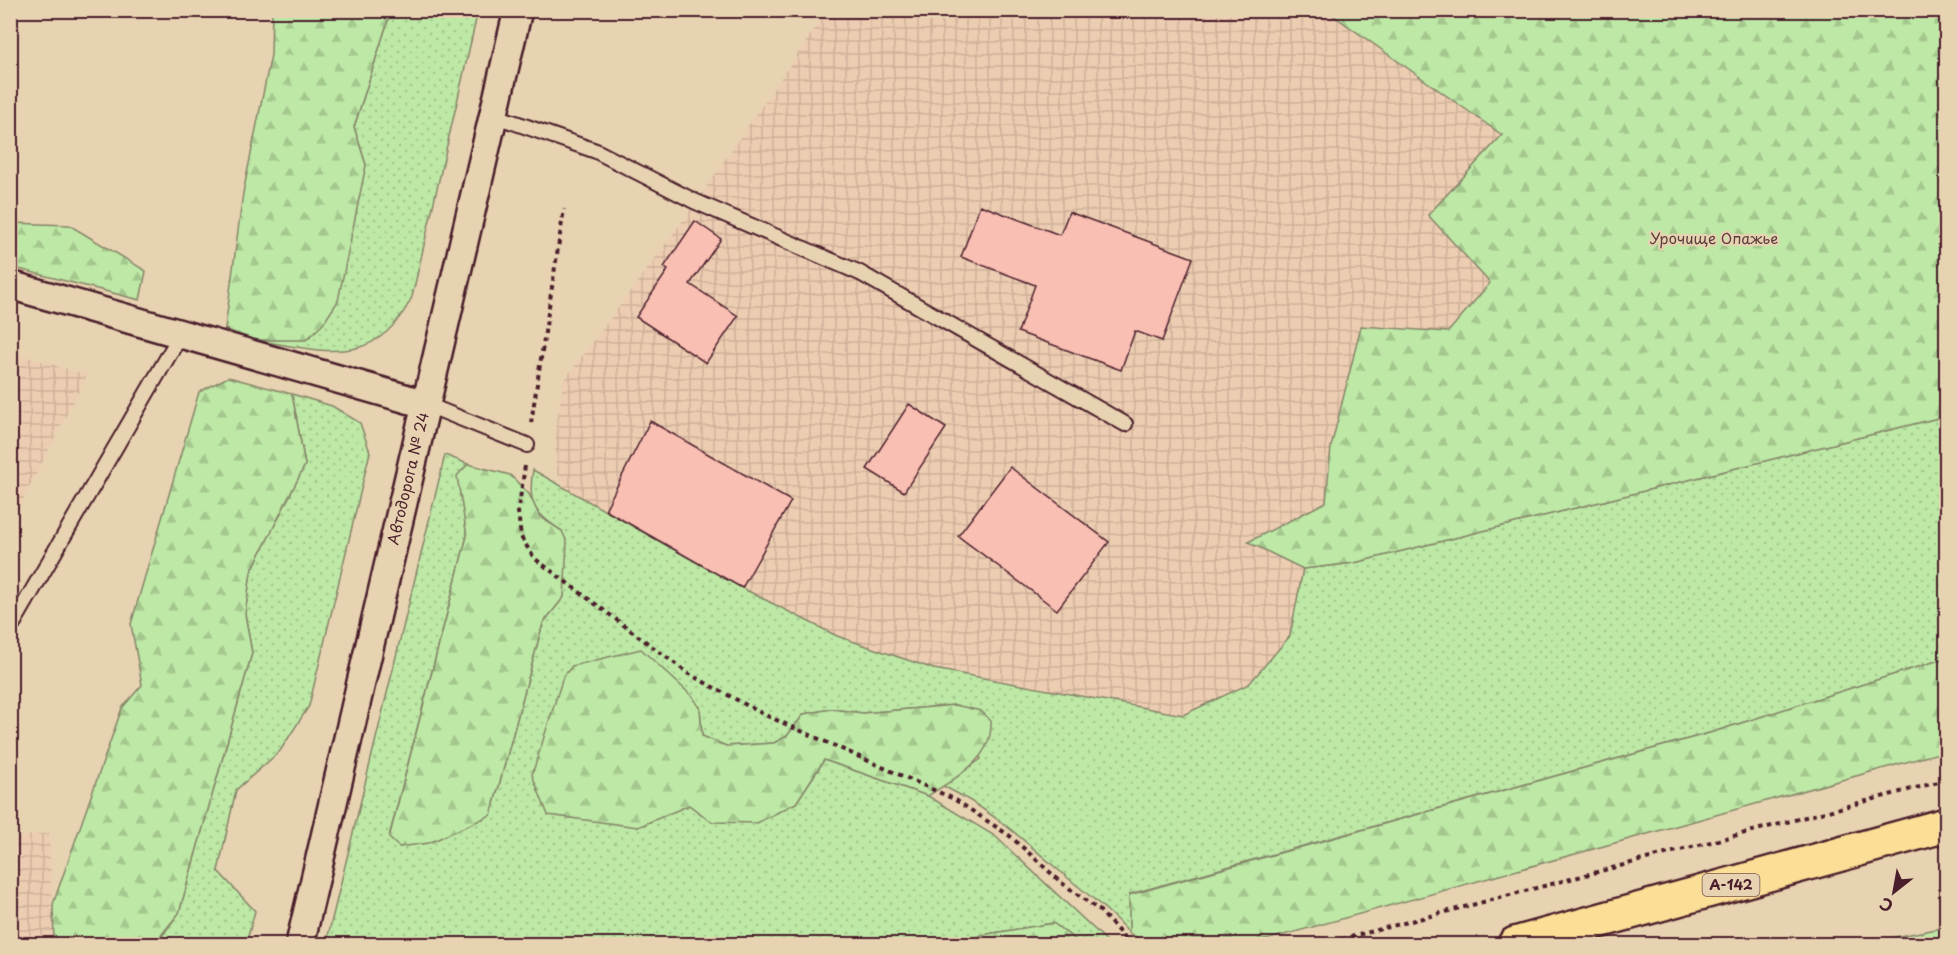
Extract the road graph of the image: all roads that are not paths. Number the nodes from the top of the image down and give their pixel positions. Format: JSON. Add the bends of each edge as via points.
{"nodes":[{"id":1,"x":518,"y":10,"type":"edge"},
{"id":2,"x":493,"y":116,"type":"junction"},
{"id":3,"x":10,"y":285,"type":"edge"},
{"id":4,"x":181,"y":334,"type":"junction"},
{"id":5,"x":425,"y":404,"type":"junction"},
{"id":6,"x":1125,"y":424,"type":"dead end"},
{"id":7,"x":528,"y":445,"type":"road end"},
{"id":8,"x":10,"y":628,"type":"edge"},
{"id":9,"x":1947,"y":825,"type":"edge"},
{"id":10,"x":300,"y":945,"type":"edge"},
{"id":11,"x":1515,"y":945,"type":"edge"}],
"edges":[{"from":1,"to":2,"type":"street","name":"Автодорога № 24"},
{"from":2,"to":5,"type":"street","name":"Автодорога № 24"},
{"from":2,"to":6,"type":"lane","via":[[596,151],[704,205],[860,273]]},
{"from":3,"to":4,"type":"street"},
{"from":4,"to":5,"type":"street"},
{"from":4,"to":8,"type":"lane"},
{"from":5,"to":7,"type":"lane"},
{"from":5,"to":10,"type":"street","name":"Автодорога № 24"},
{"from":9,"to":11,"type":"highway","number":"А-142"}]}
